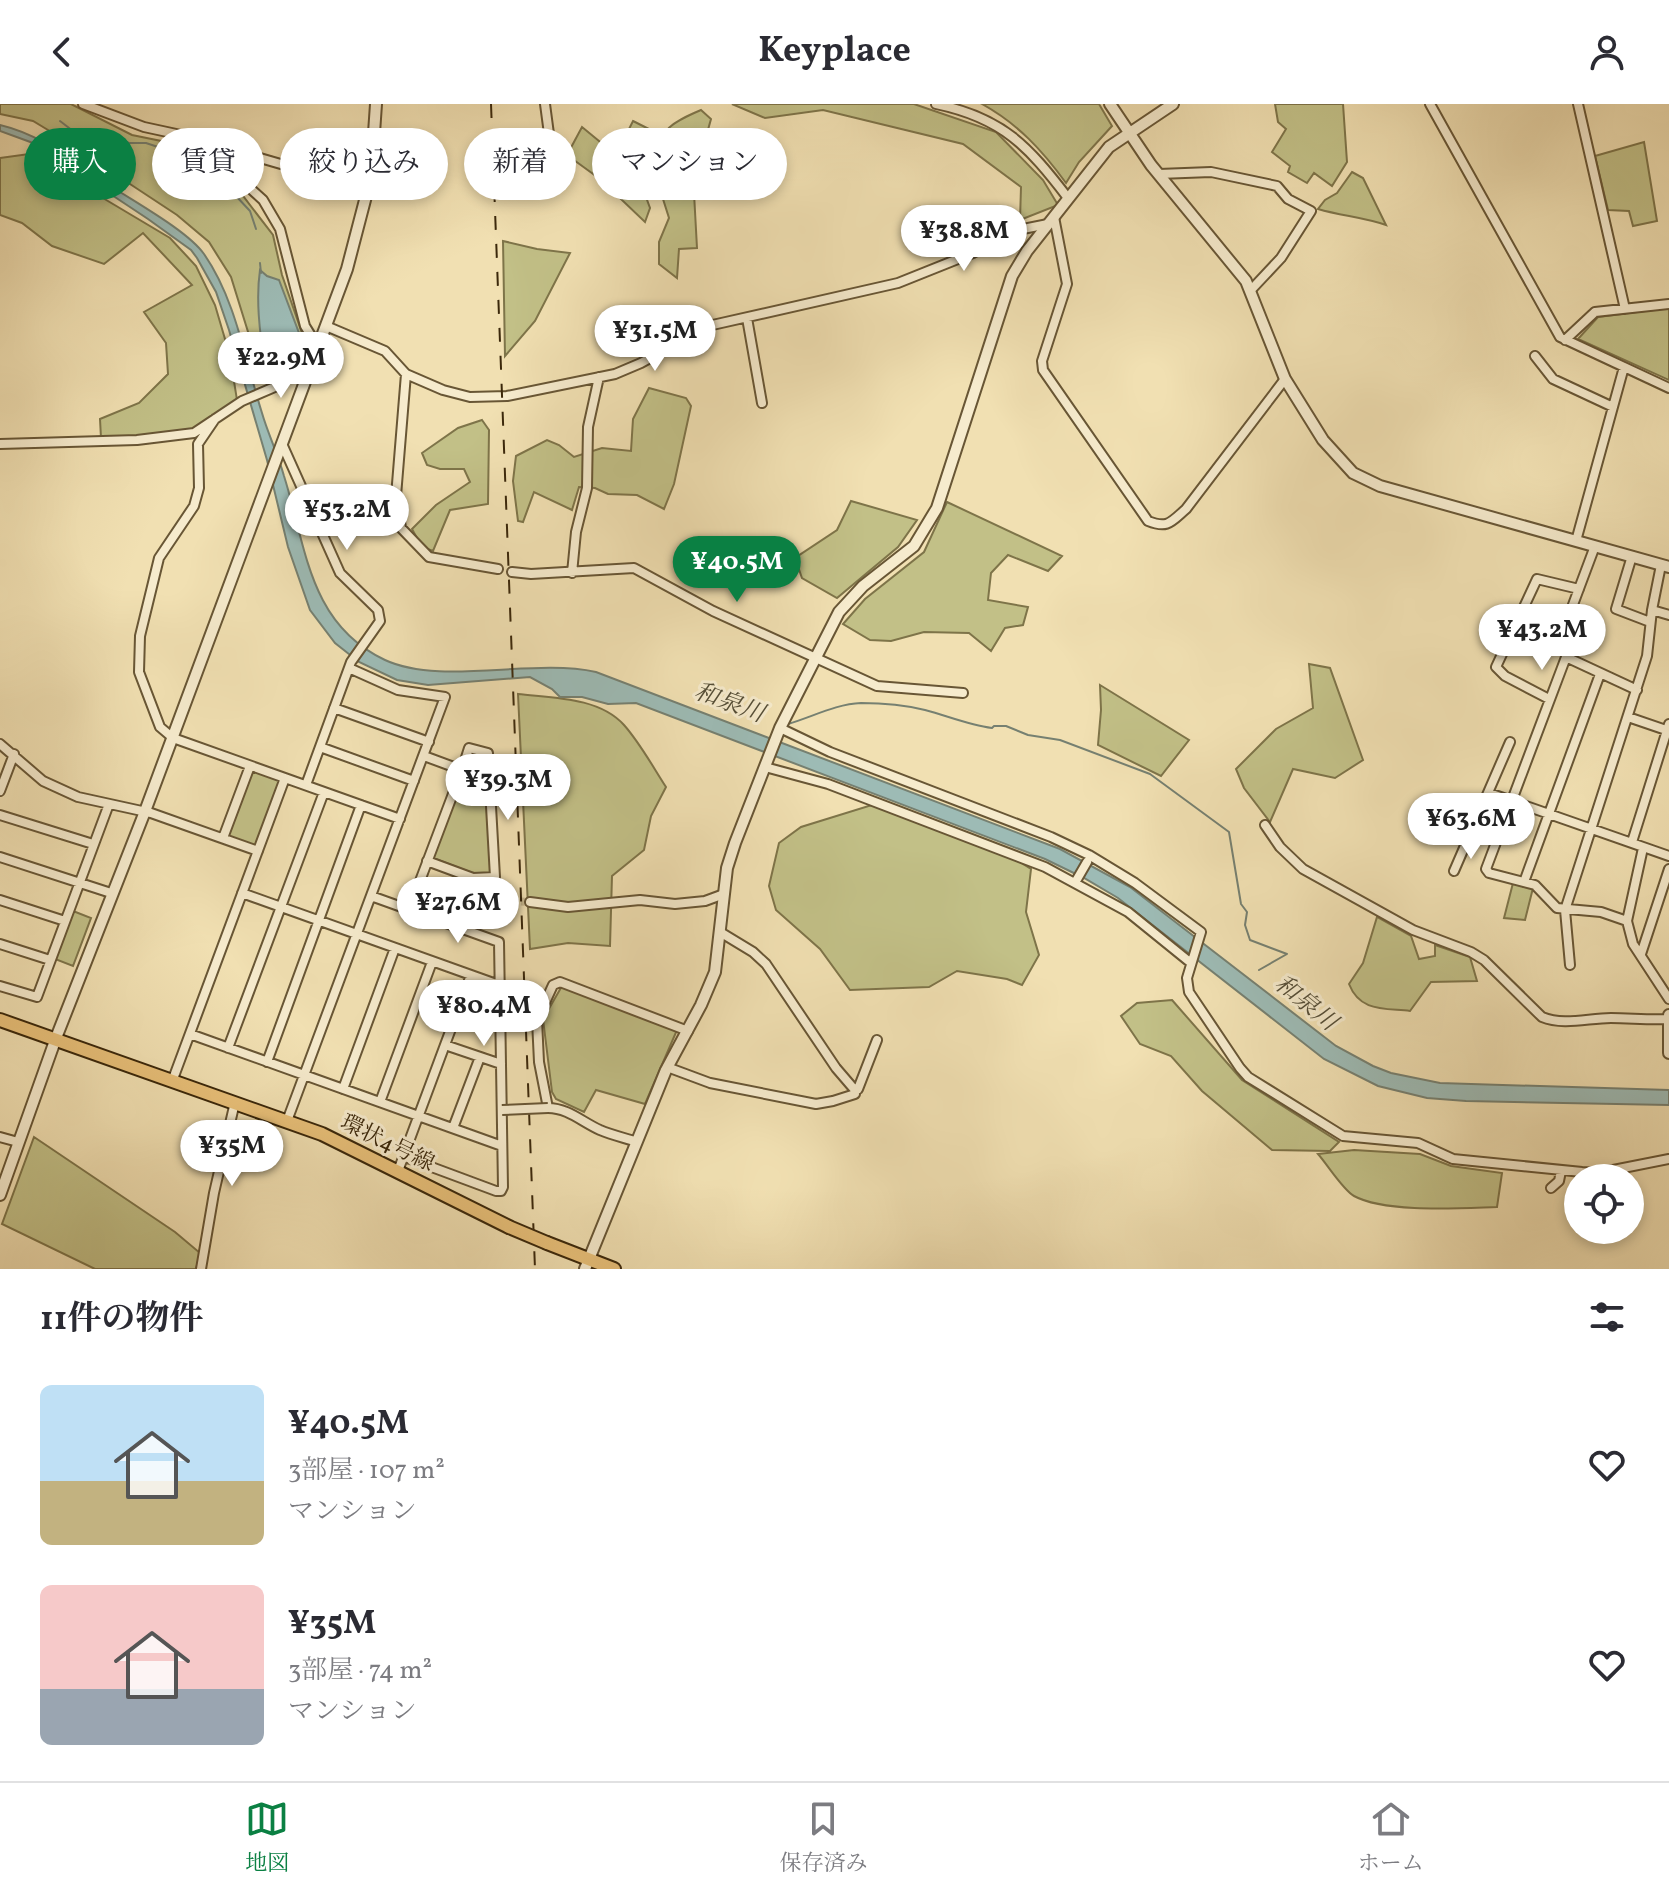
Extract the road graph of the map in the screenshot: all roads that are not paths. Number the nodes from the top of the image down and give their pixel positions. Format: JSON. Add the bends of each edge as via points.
{"nodes":[{"id":1,"x":83,"y":104,"type":"edge"},
{"id":2,"x":376,"y":104,"type":"edge"},
{"id":3,"x":545,"y":104,"type":"edge"},
{"id":4,"x":936,"y":104,"type":"edge"},
{"id":5,"x":1110,"y":104,"type":"edge"},
{"id":6,"x":1173,"y":104,"type":"edge"},
{"id":7,"x":1430,"y":104,"type":"edge"},
{"id":8,"x":1578,"y":104,"type":"edge"},
{"id":9,"x":374,"y":128,"type":"edge"},
{"id":10,"x":548,"y":128,"type":"edge"},
{"id":11,"x":152,"y":129,"type":"edge"},
{"id":12,"x":1130,"y":134,"type":"junction"},
{"id":13,"x":1159,"y":174,"type":"junction"},
{"id":14,"x":1068,"y":198,"type":"junction"},
{"id":15,"x":263,"y":200,"type":"edge"},
{"id":16,"x":365,"y":200,"type":"edge"},
{"id":17,"x":1051,"y":220,"type":"junction"},
{"id":18,"x":1250,"y":291,"type":"junction"},
{"id":19,"x":1669,"y":304,"type":"edge"},
{"id":20,"x":1625,"y":309,"type":"junction"},
{"id":21,"x":747,"y":318,"type":"junction"},
{"id":22,"x":326,"y":326,"type":"junction"},
{"id":23,"x":1565,"y":340,"type":"junction"},
{"id":24,"x":316,"y":352,"type":"junction"},
{"id":25,"x":1535,"y":356,"type":"dead end"},
{"id":26,"x":1624,"y":367,"type":"junction"},
{"id":27,"x":406,"y":374,"type":"junction"},
{"id":28,"x":599,"y":377,"type":"junction"},
{"id":29,"x":1285,"y":379,"type":"junction"},
{"id":30,"x":1669,"y":388,"type":"edge"},
{"id":31,"x":762,"y":403,"type":"dead end"},
{"id":32,"x":1613,"y":407,"type":"junction"},
{"id":33,"x":215,"y":419,"type":"junction"},
{"id":34,"x":0,"y":444,"type":"edge"},
{"id":35,"x":281,"y":450,"type":"junction"},
{"id":36,"x":1576,"y":541,"type":"junction"},
{"id":37,"x":1595,"y":546,"type":"junction"},
{"id":38,"x":1632,"y":556,"type":"junction"},
{"id":39,"x":1665,"y":566,"type":"edge"},
{"id":40,"x":498,"y":569,"type":"dead end"},
{"id":41,"x":512,"y":572,"type":"dead end"},
{"id":42,"x":572,"y":573,"type":"junction"},
{"id":43,"x":1579,"y":589,"type":"junction"},
{"id":44,"x":1652,"y":610,"type":"junction"},
{"id":45,"x":1669,"y":615,"type":"edge"},
{"id":46,"x":1650,"y":622,"type":"junction"},
{"id":47,"x":1566,"y":657,"type":"junction"},
{"id":48,"x":815,"y":660,"type":"junction"},
{"id":49,"x":351,"y":664,"type":"junction"},
{"id":50,"x":1600,"y":674,"type":"junction"},
{"id":51,"x":1637,"y":690,"type":"junction"},
{"id":52,"x":963,"y":693,"type":"dead end"},
{"id":53,"x":1549,"y":699,"type":"junction"},
{"id":54,"x":334,"y":708,"type":"junction"},
{"id":55,"x":1628,"y":717,"type":"junction"},
{"id":56,"x":780,"y":728,"type":"junction"},
{"id":57,"x":1668,"y":728,"type":"edge"},
{"id":58,"x":173,"y":738,"type":"junction"},
{"id":59,"x":429,"y":742,"type":"junction"},
{"id":60,"x":1510,"y":742,"type":"dead end"},
{"id":61,"x":0,"y":744,"type":"edge"},
{"id":62,"x":320,"y":747,"type":"junction"},
{"id":63,"x":14,"y":754,"type":"junction"},
{"id":64,"x":424,"y":756,"type":"junction"},
{"id":65,"x":250,"y":766,"type":"junction"},
{"id":66,"x":765,"y":767,"type":"junction"},
{"id":67,"x":462,"y":770,"type":"junction"},
{"id":68,"x":285,"y":778,"type":"junction"},
{"id":69,"x":414,"y":781,"type":"junction"},
{"id":70,"x":306,"y":785,"type":"junction"},
{"id":71,"x":0,"y":791,"type":"edge"},
{"id":72,"x":324,"y":792,"type":"junction"},
{"id":73,"x":1489,"y":793,"type":"junction"},
{"id":74,"x":1511,"y":800,"type":"junction"},
{"id":75,"x":109,"y":804,"type":"junction"},
{"id":76,"x":361,"y":805,"type":"junction"},
{"id":77,"x":1549,"y":813,"type":"junction"},
{"id":78,"x":144,"y":814,"type":"junction"},
{"id":79,"x":0,"y":815,"type":"edge"},
{"id":80,"x":400,"y":819,"type":"junction"},
{"id":81,"x":1265,"y":825,"type":"dead end"},
{"id":82,"x":1593,"y":827,"type":"junction"},
{"id":83,"x":223,"y":838,"type":"junction"},
{"id":84,"x":1632,"y":842,"type":"junction"},
{"id":85,"x":93,"y":844,"type":"junction"},
{"id":86,"x":1643,"y":848,"type":"junction"},
{"id":87,"x":258,"y":851,"type":"junction"},
{"id":88,"x":1669,"y":856,"type":"edge"},
{"id":89,"x":0,"y":857,"type":"edge"},
{"id":90,"x":427,"y":861,"type":"junction"},
{"id":91,"x":1087,"y":862,"type":"dead end"},
{"id":92,"x":1669,"y":869,"type":"edge"},
{"id":93,"x":1454,"y":871,"type":"dead end"},
{"id":94,"x":1078,"y":878,"type":"junction"},
{"id":95,"x":79,"y":882,"type":"junction"},
{"id":96,"x":1524,"y":882,"type":"junction"},
{"id":97,"x":419,"y":884,"type":"junction"},
{"id":98,"x":111,"y":893,"type":"junction"},
{"id":99,"x":242,"y":893,"type":"junction"},
{"id":100,"x":724,"y":894,"type":"junction"},
{"id":101,"x":371,"y":896,"type":"junction"},
{"id":102,"x":0,"y":900,"type":"edge"},
{"id":103,"x":509,"y":901,"type":"tunnel mouth"},
{"id":104,"x":530,"y":902,"type":"tunnel mouth"},
{"id":105,"x":281,"y":907,"type":"junction"},
{"id":106,"x":409,"y":910,"type":"junction"},
{"id":107,"x":1565,"y":910,"type":"junction"},
{"id":108,"x":65,"y":921,"type":"junction"},
{"id":109,"x":319,"y":921,"type":"junction"},
{"id":110,"x":1627,"y":921,"type":"junction"},
{"id":111,"x":720,"y":932,"type":"junction"},
{"id":112,"x":357,"y":934,"type":"junction"},
{"id":113,"x":0,"y":944,"type":"edge"},
{"id":114,"x":395,"y":948,"type":"junction"},
{"id":115,"x":1641,"y":954,"type":"junction"},
{"id":116,"x":1192,"y":958,"type":"junction"},
{"id":117,"x":50,"y":960,"type":"junction"},
{"id":118,"x":432,"y":962,"type":"junction"},
{"id":119,"x":1570,"y":965,"type":"dead end"},
{"id":120,"x":471,"y":975,"type":"junction"},
{"id":121,"x":499,"y":985,"type":"junction"},
{"id":122,"x":0,"y":986,"type":"edge"},
{"id":123,"x":1669,"y":999,"type":"edge"},
{"id":124,"x":1668,"y":1019,"type":"edge"},
{"id":125,"x":0,"y":1020,"type":"edge"},
{"id":126,"x":688,"y":1031,"type":"junction"},
{"id":127,"x":190,"y":1034,"type":"junction"},
{"id":128,"x":56,"y":1038,"type":"junction"},
{"id":129,"x":877,"y":1040,"type":"dead end"},
{"id":130,"x":445,"y":1045,"type":"junction"},
{"id":131,"x":228,"y":1048,"type":"junction"},
{"id":132,"x":1669,"y":1053,"type":"edge"},
{"id":133,"x":480,"y":1057,"type":"junction"},
{"id":134,"x":267,"y":1062,"type":"junction"},
{"id":135,"x":501,"y":1064,"type":"junction"},
{"id":136,"x":667,"y":1067,"type":"junction"},
{"id":137,"x":304,"y":1075,"type":"junction"},
{"id":138,"x":173,"y":1079,"type":"junction"},
{"id":139,"x":343,"y":1089,"type":"junction"},
{"id":140,"x":856,"y":1089,"type":"junction"},
{"id":141,"x":870,"y":1092,"type":"dead end"},
{"id":142,"x":235,"y":1102,"type":"junction"},
{"id":143,"x":380,"y":1102,"type":"junction"},
{"id":144,"x":548,"y":1108,"type":"junction"},
{"id":145,"x":502,"y":1110,"type":"junction"},
{"id":146,"x":419,"y":1116,"type":"junction"},
{"id":147,"x":287,"y":1121,"type":"junction"},
{"id":148,"x":453,"y":1128,"type":"junction"},
{"id":149,"x":0,"y":1137,"type":"edge"},
{"id":150,"x":18,"y":1142,"type":"junction"},
{"id":151,"x":637,"y":1142,"type":"junction"},
{"id":152,"x":502,"y":1146,"type":"junction"},
{"id":153,"x":410,"y":1159,"type":"dead end"},
{"id":154,"x":1669,"y":1159,"type":"edge"},
{"id":155,"x":398,"y":1171,"type":"junction"},
{"id":156,"x":1561,"y":1171,"type":"junction"},
{"id":157,"x":1551,"y":1188,"type":"dead end"},
{"id":158,"x":0,"y":1195,"type":"edge"},
{"id":159,"x":589,"y":1266,"type":"edge"},
{"id":160,"x":201,"y":1269,"type":"edge"},
{"id":161,"x":614,"y":1269,"type":"edge"}],
"edges":[{"from":1,"to":11,"type":"street"},
{"from":2,"to":9,"type":"street"},
{"from":3,"to":10,"type":"street"},
{"from":4,"to":14,"type":"street","via":[[1004,129]]},
{"from":5,"to":12,"type":"street"},
{"from":6,"to":12,"type":"street"},
{"from":7,"to":23,"type":"street"},
{"from":8,"to":20,"type":"street"},
{"from":12,"to":13,"type":"street"},
{"from":12,"to":14,"type":"street","via":[[1109,147]]},
{"from":13,"to":18,"type":"street"},
{"from":13,"to":18,"type":"street","via":[[1211,172],[1277,186],[1311,211],[1281,258]]},
{"from":14,"to":17,"type":"street"},
{"from":15,"to":24,"type":"street","via":[[280,229]]},
{"from":16,"to":22,"type":"street"},
{"from":17,"to":21,"type":"street","via":[[1013,231],[898,283]]},
{"from":17,"to":29,"type":"street","via":[[1067,284],[1043,370],[1148,521],[1170,523],[1186,509]]},
{"from":17,"to":48,"type":"street","via":[[1004,293],[930,522],[914,546],[849,599]]},
{"from":18,"to":29,"type":"street"},
{"from":19,"to":20,"type":"street"},
{"from":20,"to":23,"type":"street","via":[[1595,312]]},
{"from":21,"to":28,"type":"street","via":[[708,326],[641,363]]},
{"from":21,"to":31,"type":"street"},
{"from":22,"to":24,"type":"street"},
{"from":22,"to":27,"type":"street","via":[[385,351]]},
{"from":23,"to":26,"type":"street"},
{"from":24,"to":33,"type":"street","via":[[277,386]]},
{"from":24,"to":35,"type":"street"},
{"from":25,"to":32,"type":"street","via":[[1553,379]]},
{"from":26,"to":30,"type":"street"},
{"from":26,"to":32,"type":"street"},
{"from":27,"to":28,"type":"street","via":[[470,397],[507,396]]},
{"from":27,"to":40,"type":"street","via":[[396,496],[401,528],[429,557]]},
{"from":28,"to":42,"type":"street","via":[[588,427],[587,488]]},
{"from":29,"to":36,"type":"street","via":[[1323,440],[1364,480]]},
{"from":32,"to":36,"type":"street"},
{"from":33,"to":34,"type":"street","via":[[194,433],[137,440]]},
{"from":33,"to":58,"type":"street","via":[[198,444],[194,506],[159,558],[140,636],[139,672],[160,727]]},
{"from":35,"to":49,"type":"street","via":[[340,573],[378,610],[380,621]]},
{"from":35,"to":58,"type":"street"},
{"from":36,"to":37,"type":"street"},
{"from":37,"to":38,"type":"street"},
{"from":37,"to":43,"type":"street"},
{"from":38,"to":39,"type":"street"},
{"from":38,"to":46,"type":"street","via":[[1616,609]]},
{"from":39,"to":44,"type":"street"},
{"from":41,"to":42,"type":"street"},
{"from":42,"to":48,"type":"street","via":[[634,568]]},
{"from":43,"to":47,"type":"street","via":[[1568,618]]},
{"from":43,"to":53,"type":"street","via":[[1537,579],[1496,667]]},
{"from":44,"to":45,"type":"street"},
{"from":44,"to":46,"type":"street"},
{"from":46,"to":51,"type":"street"},
{"from":47,"to":50,"type":"street"},
{"from":47,"to":53,"type":"street"},
{"from":48,"to":52,"type":"street","via":[[888,689]]},
{"from":48,"to":56,"type":"street"},
{"from":49,"to":54,"type":"street"},
{"from":49,"to":59,"type":"street","via":[[398,690],[445,697]]},
{"from":50,"to":51,"type":"street"},
{"from":50,"to":77,"type":"street"},
{"from":51,"to":55,"type":"street"},
{"from":53,"to":74,"type":"street"},
{"from":54,"to":59,"type":"street"},
{"from":54,"to":62,"type":"street"},
{"from":55,"to":57,"type":"street"},
{"from":55,"to":82,"type":"street"},
{"from":56,"to":66,"type":"street"},
{"from":56,"to":116,"type":"street","via":[[1089,855],[1201,932]]},
{"from":57,"to":84,"type":"street"},
{"from":58,"to":65,"type":"street"},
{"from":58,"to":78,"type":"street"},
{"from":59,"to":64,"type":"street"},
{"from":60,"to":73,"type":"street"},
{"from":61,"to":63,"type":"street"},
{"from":62,"to":69,"type":"street"},
{"from":62,"to":70,"type":"street"},
{"from":63,"to":71,"type":"street"},
{"from":63,"to":75,"type":"street","via":[[43,781]]},
{"from":64,"to":67,"type":"street"},
{"from":64,"to":69,"type":"street"},
{"from":65,"to":68,"type":"street"},
{"from":65,"to":83,"type":"street"},
{"from":66,"to":94,"type":"street","via":[[828,784]]},
{"from":66,"to":100,"type":"street","via":[[735,843]]},
{"from":67,"to":90,"type":"street"},
{"from":67,"to":90,"type":"street","via":[[469,748],[491,754],[495,877],[473,878]]},
{"from":68,"to":70,"type":"street"},
{"from":68,"to":87,"type":"street"},
{"from":69,"to":80,"type":"street"},
{"from":70,"to":72,"type":"street"},
{"from":72,"to":76,"type":"street"},
{"from":72,"to":105,"type":"street"},
{"from":73,"to":74,"type":"street"},
{"from":73,"to":93,"type":"street"},
{"from":74,"to":77,"type":"street"},
{"from":74,"to":96,"type":"street","via":[[1486,869]]},
{"from":75,"to":78,"type":"street"},
{"from":75,"to":85,"type":"street"},
{"from":76,"to":80,"type":"street"},
{"from":76,"to":109,"type":"street"},
{"from":77,"to":82,"type":"street"},
{"from":77,"to":96,"type":"street"},
{"from":78,"to":83,"type":"street"},
{"from":78,"to":98,"type":"street"},
{"from":79,"to":85,"type":"street"},
{"from":80,"to":101,"type":"street"},
{"from":81,"to":124,"type":"street","via":[[1303,869],[1413,930],[1484,960],[1542,1017],[1554,1022]]},
{"from":82,"to":84,"type":"street"},
{"from":82,"to":107,"type":"street"},
{"from":83,"to":87,"type":"street"},
{"from":84,"to":86,"type":"street"},
{"from":85,"to":95,"type":"street"},
{"from":86,"to":88,"type":"street"},
{"from":86,"to":110,"type":"street"},
{"from":87,"to":99,"type":"street"},
{"from":89,"to":95,"type":"street"},
{"from":90,"to":97,"type":"street"},
{"from":91,"to":94,"type":"street"},
{"from":92,"to":115,"type":"street"},
{"from":94,"to":116,"type":"street"},
{"from":95,"to":98,"type":"street"},
{"from":95,"to":108,"type":"street"},
{"from":96,"to":107,"type":"street"},
{"from":97,"to":103,"type":"street","via":[[469,902]]},
{"from":97,"to":106,"type":"street"},
{"from":98,"to":128,"type":"street"},
{"from":99,"to":105,"type":"street"},
{"from":99,"to":127,"type":"street"},
{"from":100,"to":104,"type":"street","via":[[675,904],[640,900],[568,907]]},
{"from":100,"to":111,"type":"street"},
{"from":101,"to":106,"type":"street"},
{"from":101,"to":112,"type":"street"},
{"from":102,"to":108,"type":"street"},
{"from":105,"to":109,"type":"street"},
{"from":105,"to":131,"type":"street"},
{"from":106,"to":121,"type":"street","via":[[499,942]]},
{"from":107,"to":110,"type":"street","via":[[1601,912]]},
{"from":107,"to":119,"type":"street"},
{"from":108,"to":117,"type":"street"},
{"from":109,"to":112,"type":"street"},
{"from":109,"to":134,"type":"street"},
{"from":110,"to":115,"type":"street"},
{"from":111,"to":126,"type":"street","via":[[715,972]]},
{"from":111,"to":140,"type":"street","via":[[766,964]]},
{"from":112,"to":114,"type":"street"},
{"from":112,"to":137,"type":"street"},
{"from":113,"to":117,"type":"street"},
{"from":114,"to":118,"type":"street"},
{"from":114,"to":139,"type":"street"},
{"from":115,"to":123,"type":"street"},
{"from":116,"to":156,"type":"street","via":[[1189,992],[1240,1068],[1343,1136],[1418,1143],[1453,1159]]},
{"from":117,"to":122,"type":"street","via":[[37,997]]},
{"from":118,"to":120,"type":"street"},
{"from":118,"to":143,"type":"street"},
{"from":120,"to":121,"type":"street"},
{"from":120,"to":130,"type":"street"},
{"from":121,"to":135,"type":"street"},
{"from":124,"to":132,"type":"street"},
{"from":125,"to":128,"type":"main road","name":"環状4号線"},
{"from":126,"to":136,"type":"street"},
{"from":126,"to":144,"type":"street","via":[[560,982],[553,985],[537,1020]]},
{"from":127,"to":131,"type":"street"},
{"from":127,"to":138,"type":"street"},
{"from":128,"to":138,"type":"main road","name":"環状4号線"},
{"from":128,"to":150,"type":"street"},
{"from":129,"to":140,"type":"street"},
{"from":130,"to":133,"type":"street"},
{"from":130,"to":146,"type":"street"},
{"from":131,"to":134,"type":"street"},
{"from":133,"to":135,"type":"street"},
{"from":133,"to":148,"type":"street"},
{"from":134,"to":137,"type":"street"},
{"from":135,"to":145,"type":"street"},
{"from":136,"to":140,"type":"street","via":[[710,1083],[816,1104],[855,1094]]},
{"from":136,"to":151,"type":"street"},
{"from":137,"to":139,"type":"street"},
{"from":137,"to":147,"type":"street"},
{"from":138,"to":142,"type":"main road","name":"環状4号線"},
{"from":139,"to":143,"type":"street"},
{"from":140,"to":141,"type":"street"},
{"from":142,"to":147,"type":"main road","name":"環状4号線"},
{"from":142,"to":160,"type":"street"},
{"from":143,"to":146,"type":"street"},
{"from":144,"to":145,"type":"street","bridge":true},
{"from":144,"to":151,"type":"street"},
{"from":145,"to":152,"type":"street"},
{"from":146,"to":148,"type":"street"},
{"from":146,"to":155,"type":"street"},
{"from":147,"to":155,"type":"main road","name":"環状4号線"},
{"from":148,"to":152,"type":"street"},
{"from":149,"to":150,"type":"street"},
{"from":150,"to":158,"type":"street"},
{"from":151,"to":159,"type":"street"},
{"from":152,"to":153,"type":"street","via":[[501,1191]]},
{"from":154,"to":156,"type":"street","via":[[1598,1173]]},
{"from":155,"to":159,"type":"main road","name":"環状4号線","bridge":true},
{"from":156,"to":157,"type":"street"},
{"from":159,"to":161,"type":"main road","name":"環状4号線"}]}
